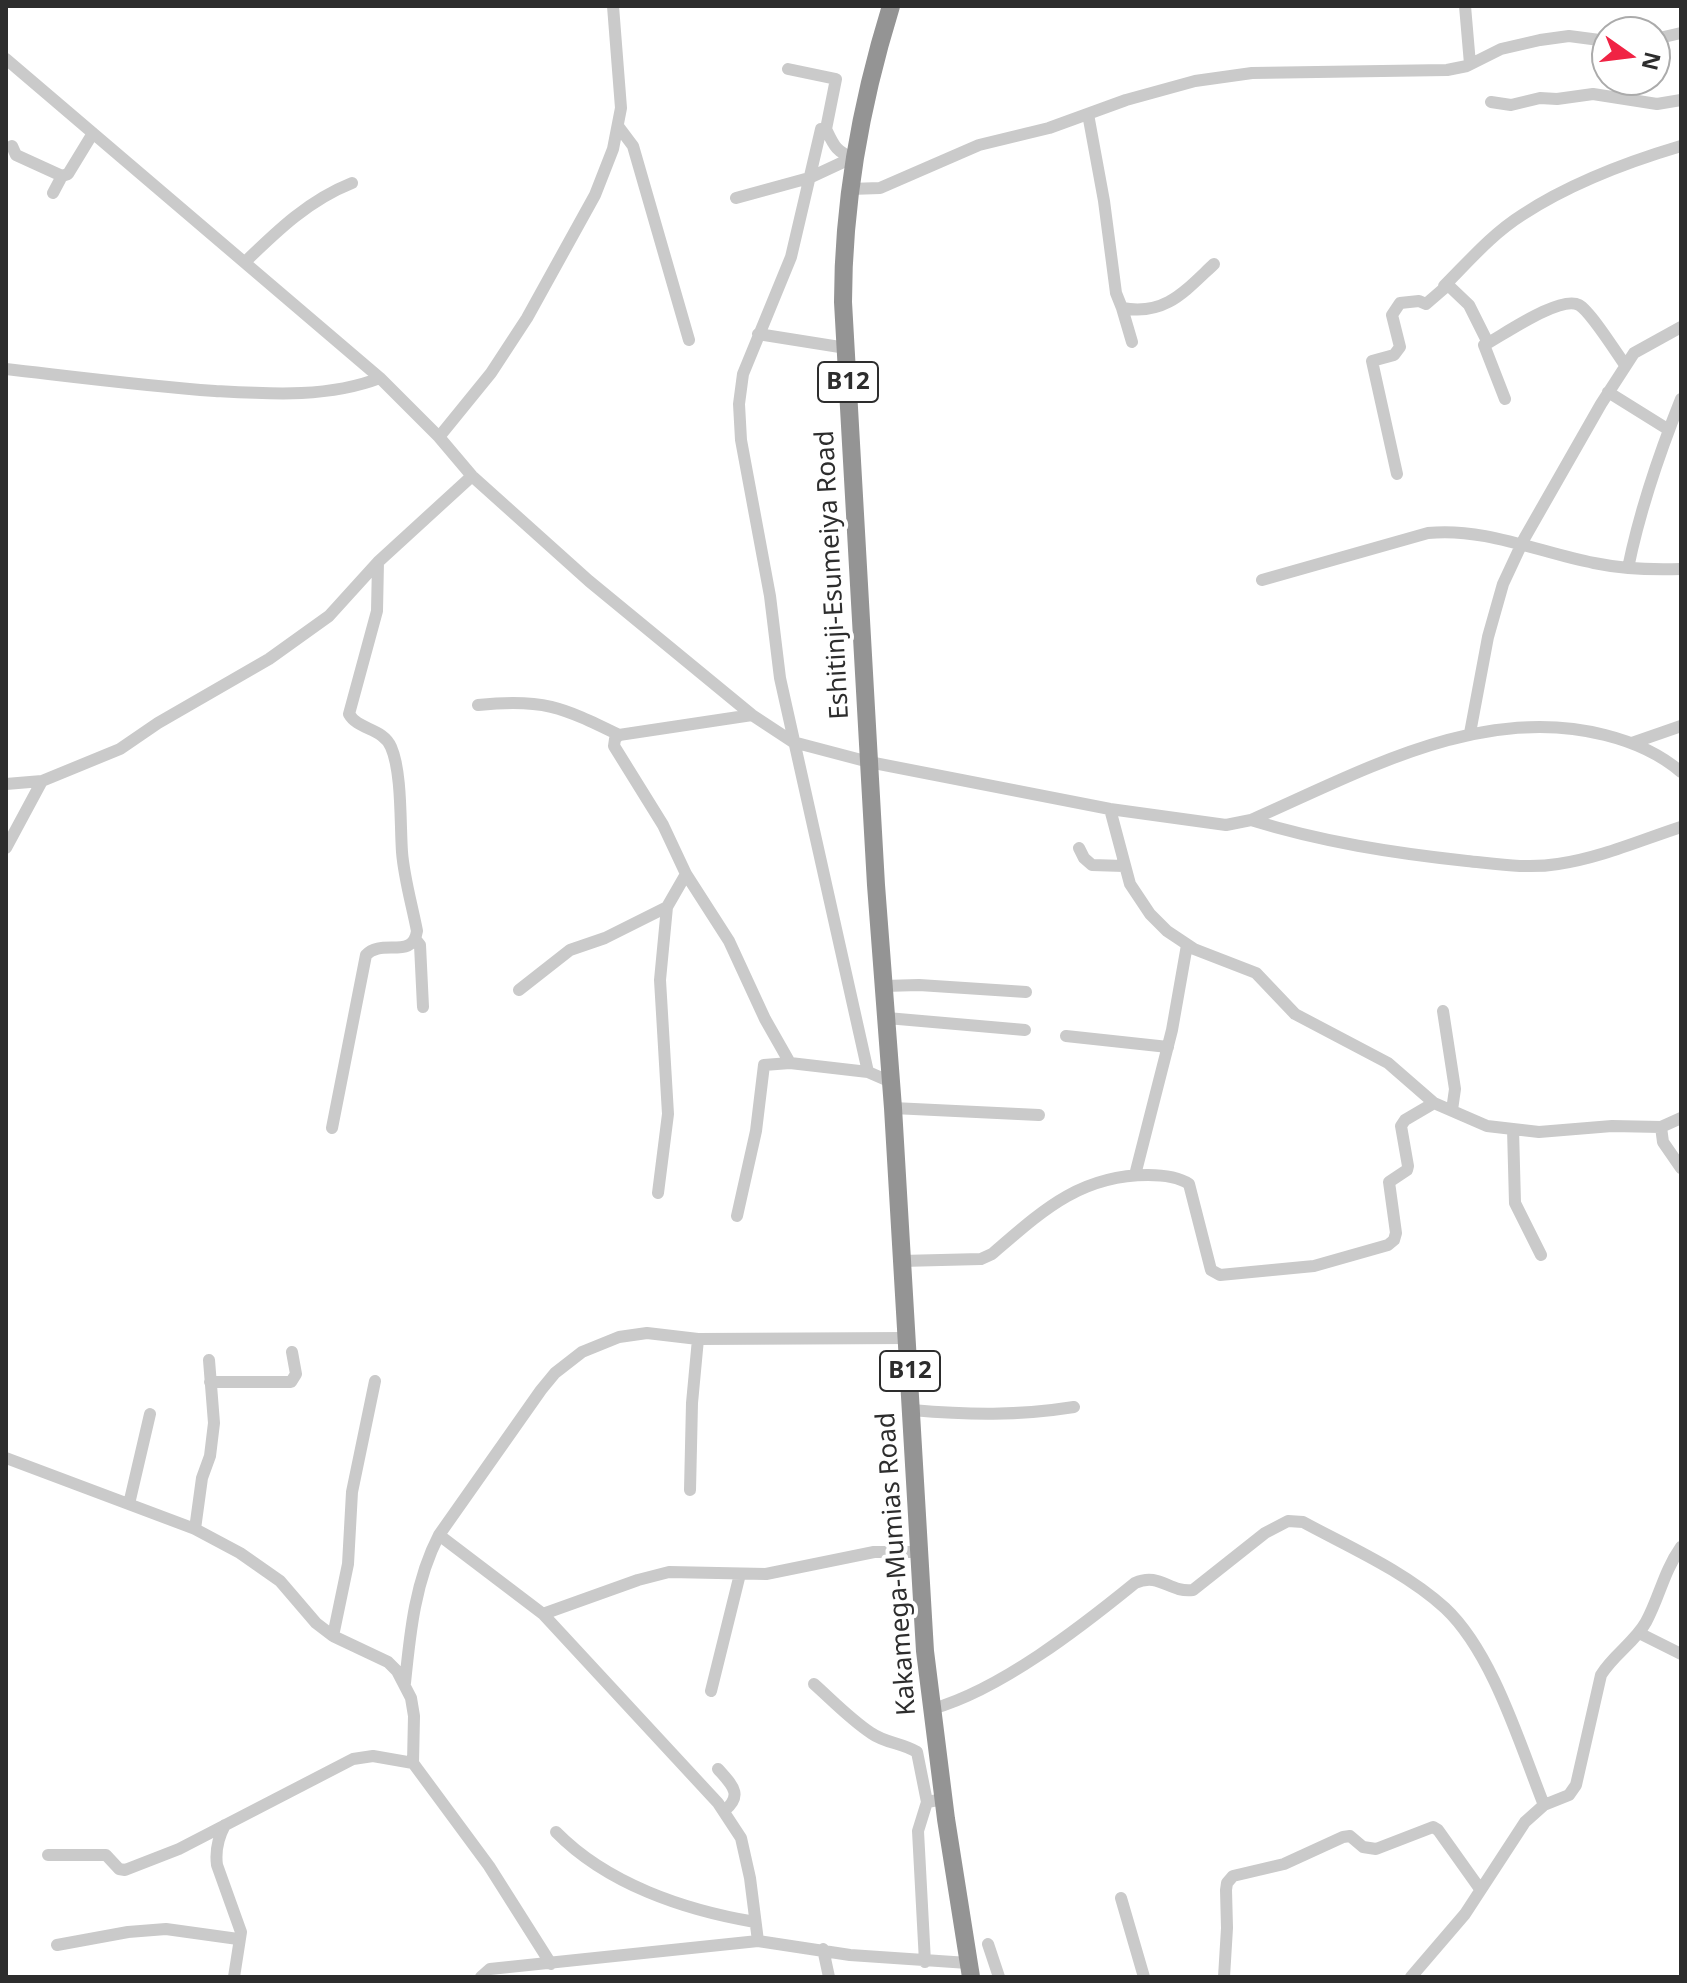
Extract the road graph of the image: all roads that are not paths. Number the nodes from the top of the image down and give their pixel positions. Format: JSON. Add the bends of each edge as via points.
{"nodes":[{"id":1,"x":613,"y":6,"type":"edge"},
{"id":2,"x":891,"y":6,"type":"edge"},
{"id":3,"x":1465,"y":6,"type":"edge"},
{"id":4,"x":1591,"y":39,"type":"edge"},
{"id":5,"x":6,"y":59,"type":"edge"},
{"id":6,"x":1470,"y":64,"type":"junction"},
{"id":7,"x":788,"y":69,"type":"dead end"},
{"id":8,"x":1681,"y":100,"type":"edge"},
{"id":9,"x":1491,"y":102,"type":"dead end"},
{"id":10,"x":1088,"y":114,"type":"junction"},
{"id":11,"x":618,"y":126,"type":"junction"},
{"id":12,"x":826,"y":129,"type":"junction"},
{"id":13,"x":93,"y":133,"type":"junction"},
{"id":14,"x":12,"y":146,"type":"dead end"},
{"id":15,"x":1681,"y":146,"type":"edge"},
{"id":16,"x":854,"y":157,"type":"junction"},
{"id":17,"x":62,"y":176,"type":"junction"},
{"id":18,"x":809,"y":178,"type":"junction"},
{"id":19,"x":352,"y":183,"type":"dead end"},
{"id":20,"x":850,"y":189,"type":"junction"},
{"id":21,"x":53,"y":193,"type":"dead end"},
{"id":22,"x":736,"y":198,"type":"dead end"},
{"id":23,"x":245,"y":262,"type":"junction"},
{"id":24,"x":1214,"y":264,"type":"dead end"},
{"id":25,"x":1444,"y":286,"type":"junction"},
{"id":26,"x":1122,"y":308,"type":"junction"},
{"id":27,"x":1681,"y":327,"type":"edge"},
{"id":28,"x":758,"y":334,"type":"junction"},
{"id":29,"x":689,"y":340,"type":"dead end"},
{"id":30,"x":1132,"y":342,"type":"dead end"},
{"id":31,"x":1488,"y":343,"type":"junction"},
{"id":32,"x":846,"y":348,"type":"junction"},
{"id":33,"x":1625,"y":365,"type":"junction"},
{"id":34,"x":6,"y":369,"type":"edge"},
{"id":35,"x":380,"y":378,"type":"junction"},
{"id":36,"x":1608,"y":392,"type":"junction"},
{"id":37,"x":1505,"y":399,"type":"dead end"},
{"id":38,"x":1681,"y":399,"type":"edge"},
{"id":39,"x":1669,"y":430,"type":"junction"},
{"id":40,"x":439,"y":437,"type":"junction"},
{"id":41,"x":1397,"y":474,"type":"dead end"},
{"id":42,"x":472,"y":476,"type":"junction"},
{"id":43,"x":1521,"y":545,"type":"junction"},
{"id":44,"x":378,"y":562,"type":"junction"},
{"id":45,"x":1628,"y":568,"type":"junction"},
{"id":46,"x":1681,"y":569,"type":"edge"},
{"id":47,"x":1262,"y":580,"type":"dead end"},
{"id":48,"x":478,"y":705,"type":"dead end"},
{"id":49,"x":752,"y":715,"type":"junction"},
{"id":50,"x":1681,"y":726,"type":"edge"},
{"id":51,"x":1470,"y":733,"type":"junction"},
{"id":52,"x":619,"y":735,"type":"junction"},
{"id":53,"x":793,"y":742,"type":"junction"},
{"id":54,"x":1632,"y":743,"type":"junction"},
{"id":55,"x":869,"y":762,"type":"junction"},
{"id":56,"x":1681,"y":772,"type":"edge"},
{"id":57,"x":42,"y":781,"type":"junction"},
{"id":58,"x":6,"y":784,"type":"edge"},
{"id":59,"x":1110,"y":809,"type":"junction"},
{"id":60,"x":1251,"y":820,"type":"junction"},
{"id":61,"x":1681,"y":827,"type":"edge"},
{"id":62,"x":6,"y":848,"type":"edge"},
{"id":63,"x":1079,"y":848,"type":"dead end"},
{"id":64,"x":1124,"y":866,"type":"junction"},
{"id":65,"x":686,"y":874,"type":"junction"},
{"id":66,"x":667,"y":907,"type":"junction"},
{"id":67,"x":416,"y":940,"type":"junction"},
{"id":68,"x":1187,"y":945,"type":"junction"},
{"id":69,"x":884,"y":986,"type":"junction"},
{"id":70,"x":519,"y":990,"type":"dead end"},
{"id":71,"x":1026,"y":992,"type":"dead end"},
{"id":72,"x":423,"y":1007,"type":"dead end"},
{"id":73,"x":1443,"y":1011,"type":"dead end"},
{"id":74,"x":887,"y":1018,"type":"junction"},
{"id":75,"x":1025,"y":1030,"type":"dead end"},
{"id":76,"x":1066,"y":1036,"type":"dead end"},
{"id":77,"x":1168,"y":1047,"type":"junction"},
{"id":78,"x":790,"y":1063,"type":"junction"},
{"id":79,"x":868,"y":1072,"type":"junction"},
{"id":80,"x":891,"y":1082,"type":"junction"},
{"id":81,"x":1434,"y":1103,"type":"junction"},
{"id":82,"x":893,"y":1108,"type":"junction"},
{"id":83,"x":1452,"y":1110,"type":"junction"},
{"id":84,"x":1039,"y":1115,"type":"dead end"},
{"id":85,"x":1681,"y":1118,"type":"edge"},
{"id":86,"x":1661,"y":1127,"type":"junction"},
{"id":87,"x":332,"y":1128,"type":"dead end"},
{"id":88,"x":1513,"y":1129,"type":"junction"},
{"id":89,"x":1681,"y":1168,"type":"edge"},
{"id":90,"x":1135,"y":1175,"type":"junction"},
{"id":91,"x":658,"y":1193,"type":"dead end"},
{"id":92,"x":737,"y":1216,"type":"dead end"},
{"id":93,"x":1541,"y":1255,"type":"dead end"},
{"id":94,"x":901,"y":1261,"type":"junction"},
{"id":95,"x":908,"y":1338,"type":"junction"},
{"id":96,"x":698,"y":1339,"type":"junction"},
{"id":97,"x":292,"y":1352,"type":"dead end"},
{"id":98,"x":209,"y":1360,"type":"dead end"},
{"id":99,"x":375,"y":1381,"type":"dead end"},
{"id":100,"x":210,"y":1382,"type":"junction"},
{"id":101,"x":1074,"y":1407,"type":"dead end"},
{"id":102,"x":912,"y":1410,"type":"junction"},
{"id":103,"x":150,"y":1414,"type":"dead end"},
{"id":104,"x":6,"y":1458,"type":"edge"},
{"id":105,"x":690,"y":1490,"type":"dead end"},
{"id":106,"x":129,"y":1504,"type":"junction"},
{"id":107,"x":195,"y":1529,"type":"junction"},
{"id":108,"x":439,"y":1535,"type":"junction"},
{"id":109,"x":1681,"y":1547,"type":"edge"},
{"id":110,"x":920,"y":1552,"type":"junction"},
{"id":111,"x":740,"y":1574,"type":"junction"},
{"id":112,"x":543,"y":1614,"type":"junction"},
{"id":113,"x":1639,"y":1633,"type":"junction"},
{"id":114,"x":333,"y":1636,"type":"junction"},
{"id":115,"x":1681,"y":1654,"type":"edge"},
{"id":116,"x":405,"y":1683,"type":"junction"},
{"id":117,"x":814,"y":1684,"type":"dead end"},
{"id":118,"x":711,"y":1691,"type":"dead end"},
{"id":119,"x":932,"y":1709,"type":"junction"},
{"id":120,"x":413,"y":1763,"type":"junction"},
{"id":121,"x":718,"y":1769,"type":"dead end"},
{"id":122,"x":935,"y":1800,"type":"junction"},
{"id":123,"x":1544,"y":1805,"type":"junction"},
{"id":124,"x":724,"y":1811,"type":"junction"},
{"id":125,"x":225,"y":1825,"type":"junction"},
{"id":126,"x":556,"y":1832,"type":"dead end"},
{"id":127,"x":48,"y":1855,"type":"dead end"},
{"id":128,"x":1480,"y":1889,"type":"junction"},
{"id":129,"x":1121,"y":1898,"type":"dead end"},
{"id":130,"x":755,"y":1922,"type":"junction"},
{"id":131,"x":238,"y":1939,"type":"junction"},
{"id":132,"x":758,"y":1941,"type":"junction"},
{"id":133,"x":988,"y":1944,"type":"dead end"},
{"id":134,"x":57,"y":1945,"type":"dead end"},
{"id":135,"x":823,"y":1949,"type":"junction"},
{"id":136,"x":925,"y":1962,"type":"junction"},
{"id":137,"x":551,"y":1964,"type":"junction"},
{"id":138,"x":969,"y":1970,"type":"edge"},
{"id":139,"x":234,"y":1977,"type":"edge"},
{"id":140,"x":481,"y":1977,"type":"edge"},
{"id":141,"x":829,"y":1977,"type":"edge"},
{"id":142,"x":999,"y":1977,"type":"edge"},
{"id":143,"x":1144,"y":1977,"type":"edge"},
{"id":144,"x":1224,"y":1977,"type":"edge"},
{"id":145,"x":1411,"y":1977,"type":"edge"}],
"edges":[{"from":1,"to":11,"type":"street"},
{"from":2,"to":16,"type":"highway","name":"Eshitinji-Esumeiya Road","number":"B12"},
{"from":3,"to":6,"type":"street"},
{"from":4,"to":6,"type":"street","via":[[1540,40],[1501,49]]},
{"from":5,"to":13,"type":"street"},
{"from":6,"to":10,"type":"street","via":[[1418,72],[1252,73],[1195,81]]},
{"from":7,"to":12,"type":"street","via":[[836,79]]},
{"from":8,"to":9,"type":"street","via":[[1657,104],[1593,94],[1511,105]]},
{"from":10,"to":20,"type":"street","via":[[979,145],[880,188]]},
{"from":10,"to":26,"type":"street"},
{"from":11,"to":29,"type":"street","via":[[633,146]]},
{"from":11,"to":40,"type":"street","via":[[595,195],[527,318]]},
{"from":12,"to":16,"type":"street","via":[[836,148]]},
{"from":12,"to":18,"type":"street","via":[[820,132]]},
{"from":13,"to":17,"type":"street"},
{"from":13,"to":23,"type":"street"},
{"from":14,"to":17,"type":"street","via":[[16,155]]},
{"from":15,"to":25,"type":"street","via":[[1562,191],[1488,242]]},
{"from":16,"to":18,"type":"street"},
{"from":16,"to":20,"type":"highway","name":"Eshitinji-Esumeiya Road","number":"B12"},
{"from":17,"to":21,"type":"street"},
{"from":18,"to":22,"type":"street"},
{"from":18,"to":28,"type":"street","via":[[791,257]]},
{"from":19,"to":23,"type":"street","via":[[325,194],[290,219]]},
{"from":20,"to":32,"type":"highway","name":"Eshitinji-Esumeiya Road","number":"B12","via":[[843,254]]},
{"from":23,"to":35,"type":"street"},
{"from":24,"to":26,"type":"street","via":[[1180,296],[1157,308]]},
{"from":25,"to":31,"type":"street","via":[[1469,305]]},
{"from":25,"to":41,"type":"street","via":[[1426,304],[1400,303],[1392,315],[1400,347],[1394,355],[1372,361]]},
{"from":26,"to":30,"type":"street"},
{"from":27,"to":33,"type":"street","via":[[1639,348]]},
{"from":28,"to":32,"type":"street"},
{"from":28,"to":53,"type":"street","via":[[743,374],[741,440]]},
{"from":31,"to":33,"type":"street","via":[[1570,301],[1582,306]]},
{"from":31,"to":37,"type":"street","via":[[1484,345]]},
{"from":32,"to":55,"type":"highway","name":"Eshitinji-Esumeiya Road","number":"B12"},
{"from":33,"to":36,"type":"street"},
{"from":34,"to":35,"type":"street","via":[[120,384],[276,395],[355,387]]},
{"from":35,"to":40,"type":"street"},
{"from":36,"to":39,"type":"street"},
{"from":36,"to":43,"type":"street"},
{"from":38,"to":39,"type":"street"},
{"from":39,"to":45,"type":"street"},
{"from":40,"to":42,"type":"street"},
{"from":42,"to":44,"type":"street"},
{"from":42,"to":49,"type":"street"},
{"from":43,"to":45,"type":"street"},
{"from":43,"to":47,"type":"street","via":[[1428,533]]},
{"from":43,"to":51,"type":"street","via":[[1488,637]]},
{"from":44,"to":57,"type":"street","via":[[329,616],[269,659],[120,749]]},
{"from":44,"to":67,"type":"street","via":[[377,611],[349,714],[386,738],[395,758]]},
{"from":45,"to":46,"type":"street"},
{"from":48,"to":52,"type":"street","via":[[541,703]]},
{"from":49,"to":52,"type":"street"},
{"from":49,"to":53,"type":"street"},
{"from":50,"to":54,"type":"street"},
{"from":51,"to":54,"type":"street","via":[[1561,728]]},
{"from":51,"to":60,"type":"street"},
{"from":52,"to":65,"type":"street","via":[[615,751],[663,825]]},
{"from":53,"to":55,"type":"street"},
{"from":53,"to":79,"type":"street"},
{"from":54,"to":56,"type":"street"},
{"from":55,"to":59,"type":"street"},
{"from":55,"to":69,"type":"highway","name":"Kakamega-Mumias Road","number":"B12"},
{"from":57,"to":58,"type":"street"},
{"from":57,"to":62,"type":"street"},
{"from":59,"to":60,"type":"street","via":[[1226,825]]},
{"from":59,"to":64,"type":"street"},
{"from":60,"to":61,"type":"street","via":[[1307,837],[1399,854],[1535,867],[1606,852]]},
{"from":63,"to":64,"type":"street","via":[[1092,865]]},
{"from":64,"to":68,"type":"street","via":[[1150,914]]},
{"from":65,"to":66,"type":"street"},
{"from":65,"to":78,"type":"street","via":[[729,941]]},
{"from":66,"to":70,"type":"street","via":[[570,950]]},
{"from":66,"to":91,"type":"street","via":[[660,980],[668,1114]]},
{"from":67,"to":72,"type":"street"},
{"from":67,"to":87,"type":"street","via":[[406,947],[371,949],[366,955]]},
{"from":68,"to":77,"type":"street"},
{"from":68,"to":81,"type":"street","via":[[1256,973],[1295,1014],[1388,1063]]},
{"from":69,"to":71,"type":"street"},
{"from":69,"to":74,"type":"highway","name":"Kakamega-Mumias Road","number":"B12"},
{"from":73,"to":83,"type":"street","via":[[1455,1089]]},
{"from":74,"to":75,"type":"street"},
{"from":74,"to":80,"type":"highway","name":"Kakamega-Mumias Road","number":"B12"},
{"from":76,"to":77,"type":"street"},
{"from":77,"to":90,"type":"street"},
{"from":78,"to":79,"type":"street"},
{"from":78,"to":92,"type":"street","via":[[764,1065]]},
{"from":79,"to":80,"type":"street"},
{"from":80,"to":82,"type":"highway","name":"Kakamega-Mumias Road","number":"B12"},
{"from":81,"to":83,"type":"street"},
{"from":81,"to":90,"type":"street","via":[[1401,1126],[1409,1161],[1407,1170],[1389,1185],[1394,1240],[1314,1266],[1227,1277],[1216,1273],[1207,1259],[1189,1184],[1168,1176]]},
{"from":82,"to":84,"type":"street"},
{"from":82,"to":94,"type":"highway","name":"Kakamega-Mumias Road","number":"B12"},
{"from":83,"to":88,"type":"street","via":[[1487,1126]]},
{"from":85,"to":86,"type":"street"},
{"from":86,"to":88,"type":"street"},
{"from":86,"to":89,"type":"street","via":[[1663,1142]]},
{"from":88,"to":93,"type":"street","via":[[1515,1203]]},
{"from":90,"to":94,"type":"street","via":[[1095,1182],[1059,1198],[981,1259]]},
{"from":94,"to":95,"type":"highway","name":"Kakamega-Mumias Road","number":"B12"},
{"from":95,"to":96,"type":"street"},
{"from":95,"to":102,"type":"highway","name":"Kakamega-Mumias Road","number":"B12"},
{"from":96,"to":105,"type":"street"},
{"from":96,"to":108,"type":"street","via":[[647,1333],[619,1337],[582,1352],[541,1390]]},
{"from":97,"to":100,"type":"street","via":[[296,1374],[291,1382]]},
{"from":98,"to":100,"type":"street"},
{"from":99,"to":114,"type":"street","via":[[352,1492],[348,1564]]},
{"from":100,"to":107,"type":"street","via":[[214,1423]]},
{"from":101,"to":102,"type":"street","via":[[1011,1415]]},
{"from":102,"to":110,"type":"highway","name":"Kakamega-Mumias Road","number":"B12"},
{"from":103,"to":106,"type":"street"},
{"from":104,"to":106,"type":"street"},
{"from":106,"to":107,"type":"street"},
{"from":107,"to":114,"type":"street","via":[[262,1566]]},
{"from":108,"to":112,"type":"street"},
{"from":108,"to":116,"type":"street","via":[[412,1612]]},
{"from":109,"to":113,"type":"street"},
{"from":110,"to":111,"type":"street","via":[[874,1552],[781,1573]]},
{"from":110,"to":119,"type":"highway","name":"Kakamega-Mumias Road","number":"B12"},
{"from":111,"to":112,"type":"street","via":[[669,1572]]},
{"from":111,"to":118,"type":"street"},
{"from":112,"to":124,"type":"street"},
{"from":113,"to":115,"type":"street"},
{"from":113,"to":123,"type":"street","via":[[1609,1660],[1601,1675],[1576,1785],[1569,1795]]},
{"from":114,"to":116,"type":"street","via":[[388,1662]]},
{"from":116,"to":120,"type":"street","via":[[414,1716]]},
{"from":117,"to":122,"type":"street","via":[[871,1733],[917,1752]]},
{"from":119,"to":122,"type":"highway","name":"Kakamega-Mumias Road","number":"B12"},
{"from":119,"to":123,"type":"street","via":[[1014,1669],[1135,1583],[1156,1579],[1181,1592],[1193,1590],[1265,1533],[1288,1521],[1303,1522],[1400,1574],[1446,1609],[1495,1682]]},
{"from":120,"to":125,"type":"street","via":[[373,1756],[353,1759]]},
{"from":120,"to":137,"type":"street","via":[[489,1866]]},
{"from":121,"to":124,"type":"street","via":[[735,1796]]},
{"from":122,"to":136,"type":"street","via":[[918,1831]]},
{"from":122,"to":138,"type":"highway","name":"Kakamega-Mumias Road","number":"B12"},
{"from":123,"to":128,"type":"street","via":[[1525,1822]]},
{"from":124,"to":130,"type":"street","via":[[741,1838]]},
{"from":125,"to":127,"type":"street","via":[[125,1870],[106,1855]]},
{"from":125,"to":131,"type":"street","via":[[217,1865],[241,1930]]},
{"from":126,"to":130,"type":"street","via":[[620,1879],[719,1916]]},
{"from":128,"to":144,"type":"street","via":[[1433,1827],[1376,1849],[1343,1837],[1284,1864],[1233,1876],[1227,1883]]},
{"from":128,"to":145,"type":"street"},
{"from":129,"to":143,"type":"street"},
{"from":130,"to":132,"type":"street"},
{"from":131,"to":134,"type":"street","via":[[166,1929]]},
{"from":131,"to":139,"type":"street"},
{"from":132,"to":135,"type":"street"},
{"from":132,"to":137,"type":"street"},
{"from":133,"to":142,"type":"street"},
{"from":135,"to":136,"type":"street"},
{"from":135,"to":141,"type":"street"},
{"from":136,"to":138,"type":"street"},
{"from":137,"to":140,"type":"street","via":[[490,1969]]}]}
